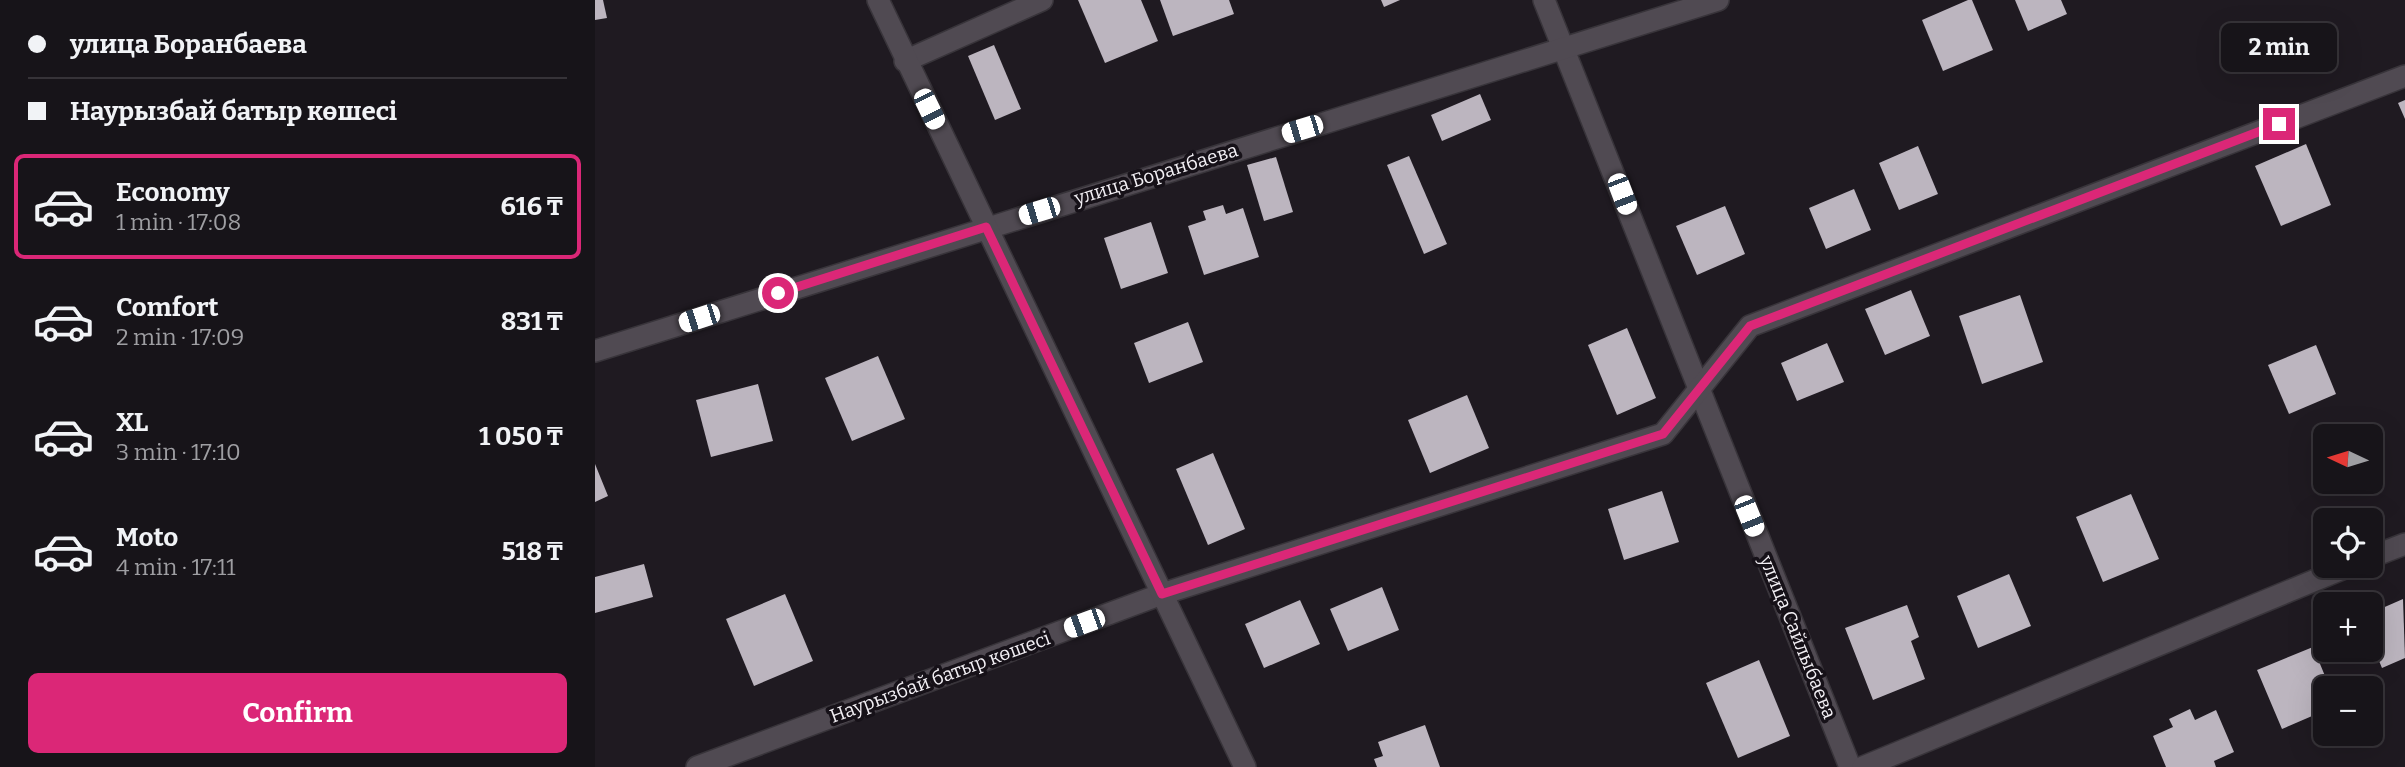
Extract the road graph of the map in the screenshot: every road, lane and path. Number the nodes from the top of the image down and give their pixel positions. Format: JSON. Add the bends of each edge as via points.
{"nodes":[{"id":1,"x":878,"y":0,"type":"edge"},
{"id":2,"x":1042,"y":0,"type":"edge"},
{"id":3,"x":1544,"y":0,"type":"edge"},
{"id":4,"x":1718,"y":0,"type":"edge"},
{"id":5,"x":1565,"y":48,"type":"junction"},
{"id":6,"x":905,"y":61,"type":"junction"},
{"id":7,"x":2405,"y":76,"type":"edge"},
{"id":8,"x":986,"y":227,"type":"junction"},
{"id":9,"x":595,"y":351,"type":"edge"},
{"id":10,"x":1699,"y":390,"type":"junction"},
{"id":11,"x":2405,"y":544,"type":"edge"},
{"id":12,"x":2383,"y":552,"type":"edge"},
{"id":13,"x":2321,"y":578,"type":"edge"},
{"id":14,"x":1162,"y":594,"type":"junction"},
{"id":15,"x":697,"y":767,"type":"edge"},
{"id":16,"x":1245,"y":767,"type":"edge"},
{"id":17,"x":1850,"y":767,"type":"edge"},
{"id":18,"x":1863,"y":767,"type":"edge"}],
"edges":[{"from":1,"to":6,"type":"street"},
{"from":2,"to":6,"type":"street"},
{"from":3,"to":5,"type":"street","name":"улица Сайлыбаева"},
{"from":4,"to":5,"type":"street","name":"улица Боранбаева"},
{"from":5,"to":8,"type":"street","name":"улица Боранбаева"},
{"from":5,"to":10,"type":"street","name":"улица Сайлыбаева"},
{"from":6,"to":8,"type":"street"},
{"from":7,"to":10,"type":"street","name":"Наурызбай батыр көшесі","via":[[1750,326]]},
{"from":8,"to":9,"type":"street","name":"улица Боранбаева"},
{"from":8,"to":14,"type":"street"},
{"from":10,"to":14,"type":"street","name":"Наурызбай батыр көшесі","via":[[1663,434]]},
{"from":10,"to":17,"type":"street","name":"улица Сайлыбаева"},
{"from":11,"to":12,"type":"street"},
{"from":13,"to":18,"type":"street"},
{"from":14,"to":15,"type":"street","name":"Наурызбай батыр көшесі"},
{"from":14,"to":16,"type":"street"}]}
